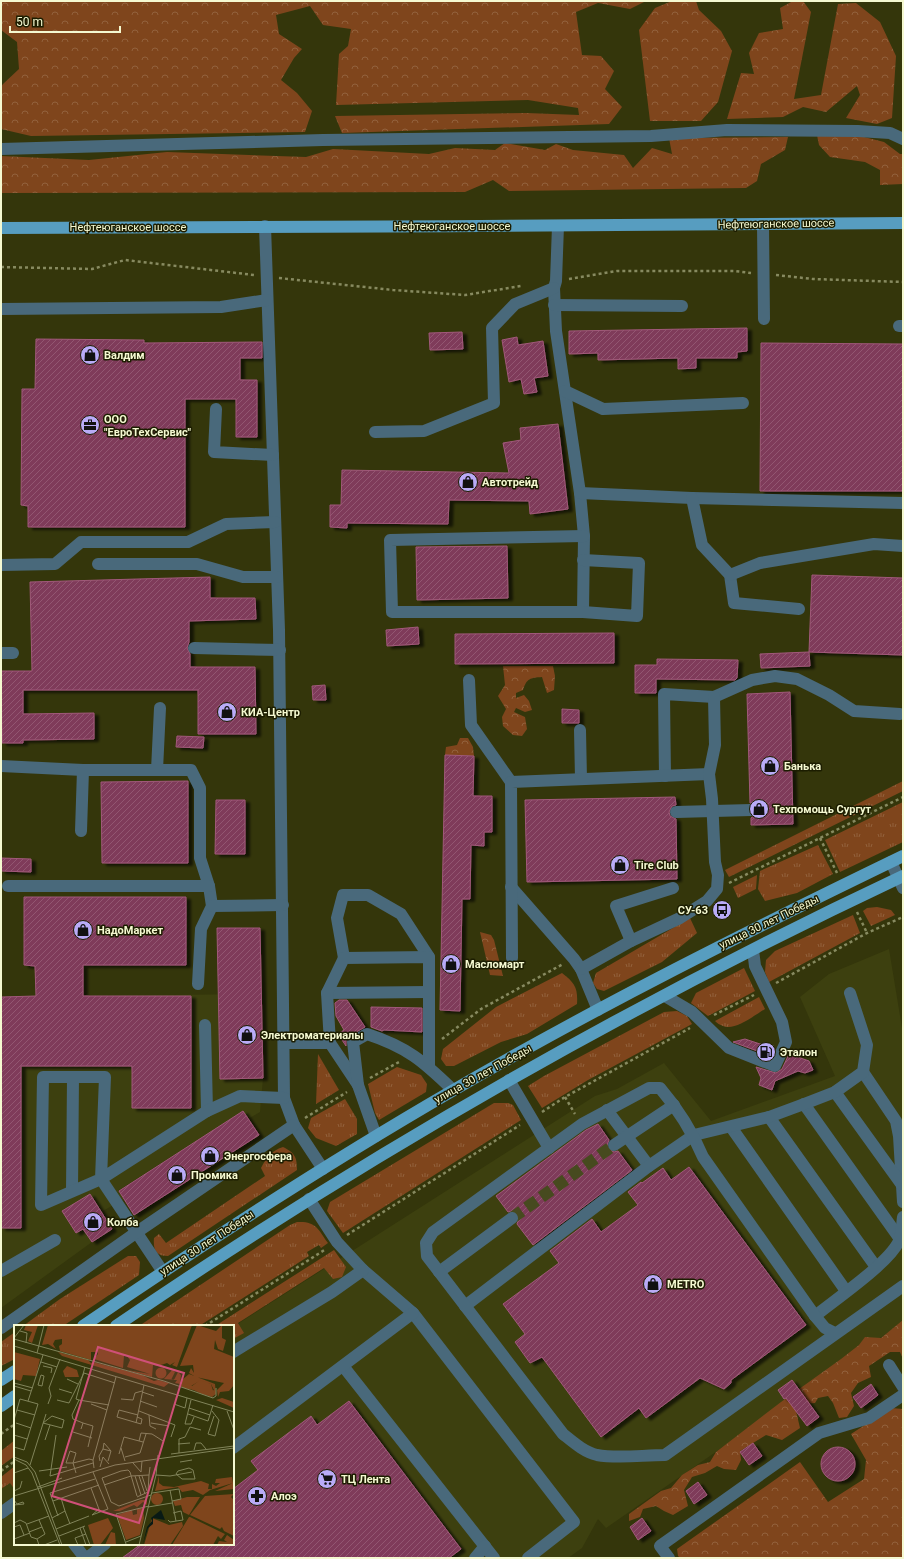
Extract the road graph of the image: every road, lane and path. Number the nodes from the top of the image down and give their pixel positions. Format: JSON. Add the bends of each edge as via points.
{"nodes":[{"id":1,"x":903,"y":139,"type":"edge"},
{"id":2,"x":1,"y":149,"type":"edge"},
{"id":3,"x":903,"y":223,"type":"edge"},
{"id":4,"x":763,"y":225,"type":"junction"},
{"id":5,"x":265,"y":226,"type":"junction"},
{"id":6,"x":558,"y":226,"type":"junction"},
{"id":7,"x":1,"y":228,"type":"edge"},
{"id":8,"x":1,"y":267,"type":"edge"},
{"id":9,"x":764,"y":274,"type":"junction"},
{"id":10,"x":266,"y":276,"type":"junction"},
{"id":11,"x":903,"y":282,"type":"edge"},
{"id":12,"x":555,"y":284,"type":"junction"},
{"id":13,"x":526,"y":286,"type":"dead end"},
{"id":14,"x":267,"y":300,"type":"junction"},
{"id":15,"x":554,"y":305,"type":"junction"},
{"id":16,"x":682,"y":306,"type":"dead end"},
{"id":17,"x":1,"y":309,"type":"edge"},
{"id":18,"x":764,"y":319,"type":"dead end"},
{"id":19,"x":565,"y":391,"type":"junction"},
{"id":20,"x":743,"y":402,"type":"dead end"},
{"id":21,"x":216,"y":409,"type":"dead end"},
{"id":22,"x":375,"y":432,"type":"dead end"},
{"id":23,"x":273,"y":455,"type":"junction"},
{"id":24,"x":580,"y":493,"type":"junction"},
{"id":25,"x":692,"y":498,"type":"junction"},
{"id":26,"x":903,"y":503,"type":"edge"},
{"id":27,"x":275,"y":522,"type":"junction"},
{"id":28,"x":584,"y":536,"type":"junction"},
{"id":29,"x":903,"y":546,"type":"edge"},
{"id":30,"x":583,"y":560,"type":"junction"},
{"id":31,"x":98,"y":564,"type":"dead end"},
{"id":32,"x":1,"y":565,"type":"edge"},
{"id":33,"x":730,"y":575,"type":"junction"},
{"id":34,"x":277,"y":576,"type":"junction"},
{"id":35,"x":799,"y":609,"type":"dead end"},
{"id":36,"x":583,"y":612,"type":"junction"},
{"id":37,"x":194,"y":648,"type":"dead end"},
{"id":38,"x":280,"y":650,"type":"junction"},
{"id":39,"x":470,"y":680,"type":"dead end"},
{"id":40,"x":714,"y":697,"type":"junction"},
{"id":41,"x":160,"y":708,"type":"dead end"},
{"id":42,"x":900,"y":714,"type":"dead end"},
{"id":43,"x":580,"y":730,"type":"dead end"},
{"id":44,"x":1,"y":766,"type":"edge"},
{"id":45,"x":83,"y":770,"type":"junction"},
{"id":46,"x":157,"y":770,"type":"junction"},
{"id":47,"x":709,"y":774,"type":"junction"},
{"id":48,"x":665,"y":776,"type":"junction"},
{"id":49,"x":581,"y":779,"type":"junction"},
{"id":50,"x":511,"y":782,"type":"junction"},
{"id":51,"x":751,"y":810,"type":"dead end"},
{"id":52,"x":712,"y":811,"type":"junction"},
{"id":53,"x":676,"y":812,"type":"dead end"},
{"id":54,"x":81,"y":831,"type":"dead end"},
{"id":55,"x":903,"y":856,"type":"edge"},
{"id":56,"x":891,"y":862,"type":"junction"},
{"id":57,"x":902,"y":881,"type":"edge"},
{"id":58,"x":8,"y":886,"type":"dead end"},
{"id":59,"x":209,"y":886,"type":"junction"},
{"id":60,"x":512,"y":887,"type":"junction"},
{"id":61,"x":673,"y":888,"type":"dead end"},
{"id":62,"x":283,"y":905,"type":"junction"},
{"id":63,"x":212,"y":906,"type":"junction"},
{"id":64,"x":903,"y":917,"type":"edge"},
{"id":65,"x":631,"y":942,"type":"junction"},
{"id":66,"x":753,"y":950,"type":"junction"},
{"id":67,"x":429,"y":957,"type":"junction"},
{"id":68,"x":344,"y":958,"type":"junction"},
{"id":69,"x":512,"y":958,"type":"dead end"},
{"id":70,"x":580,"y":969,"type":"junction"},
{"id":71,"x":198,"y":984,"type":"dead end"},
{"id":72,"x":766,"y":989,"type":"junction"},
{"id":73,"x":428,"y":992,"type":"junction"},
{"id":74,"x":327,"y":993,"type":"junction"},
{"id":75,"x":850,"y":993,"type":"dead end"},
{"id":76,"x":665,"y":996,"type":"junction"},
{"id":77,"x":598,"y":1010,"type":"junction"},
{"id":78,"x":703,"y":1021,"type":"junction"},
{"id":79,"x":204,"y":1025,"type":"dead end"},
{"id":80,"x":330,"y":1043,"type":"junction"},
{"id":81,"x":284,"y":1044,"type":"junction"},
{"id":82,"x":429,"y":1066,"type":"junction"},
{"id":83,"x":863,"y":1072,"type":"junction"},
{"id":84,"x":73,"y":1077,"type":"junction"},
{"id":85,"x":509,"y":1080,"type":"junction"},
{"id":86,"x":358,"y":1085,"type":"junction"},
{"id":87,"x":453,"y":1090,"type":"junction"},
{"id":88,"x":835,"y":1092,"type":"junction"},
{"id":89,"x":284,"y":1098,"type":"junction"},
{"id":90,"x":565,"y":1098,"type":"junction"},
{"id":91,"x":804,"y":1104,"type":"junction"},
{"id":92,"x":674,"y":1105,"type":"junction"},
{"id":93,"x":607,"y":1110,"type":"junction"},
{"id":94,"x":207,"y":1111,"type":"junction"},
{"id":95,"x":769,"y":1117,"type":"junction"},
{"id":96,"x":531,"y":1118,"type":"junction"},
{"id":97,"x":582,"y":1124,"type":"junction"},
{"id":98,"x":294,"y":1125,"type":"junction"},
{"id":99,"x":731,"y":1127,"type":"junction"},
{"id":100,"x":694,"y":1135,"type":"junction"},
{"id":101,"x":376,"y":1136,"type":"junction"},
{"id":102,"x":627,"y":1136,"type":"junction"},
{"id":103,"x":614,"y":1145,"type":"tunnel mouth"},
{"id":104,"x":549,"y":1148,"type":"junction"},
{"id":105,"x":649,"y":1166,"type":"junction"},
{"id":106,"x":323,"y":1169,"type":"junction"},
{"id":107,"x":101,"y":1179,"type":"junction"},
{"id":108,"x":902,"y":1185,"type":"junction"},
{"id":109,"x":72,"y":1192,"type":"junction"},
{"id":110,"x":309,"y":1199,"type":"junction"},
{"id":111,"x":903,"y":1202,"type":"edge"},
{"id":112,"x":903,"y":1216,"type":"edge"},
{"id":113,"x":512,"y":1218,"type":"tunnel mouth"},
{"id":114,"x":136,"y":1232,"type":"junction"},
{"id":115,"x":900,"y":1239,"type":"junction"},
{"id":116,"x":55,"y":1240,"type":"dead end"},
{"id":117,"x":337,"y":1242,"type":"junction"},
{"id":118,"x":876,"y":1267,"type":"junction"},
{"id":119,"x":363,"y":1270,"type":"junction"},
{"id":120,"x":1,"y":1271,"type":"edge"},
{"id":121,"x":163,"y":1272,"type":"junction"},
{"id":122,"x":439,"y":1272,"type":"junction"},
{"id":123,"x":903,"y":1286,"type":"edge"},
{"id":124,"x":846,"y":1291,"type":"junction"},
{"id":125,"x":465,"y":1306,"type":"junction"},
{"id":126,"x":413,"y":1313,"type":"junction"},
{"id":127,"x":815,"y":1316,"type":"junction"},
{"id":128,"x":84,"y":1325,"type":"edge"},
{"id":129,"x":117,"y":1325,"type":"edge"},
{"id":130,"x":207,"y":1325,"type":"edge"},
{"id":131,"x":1,"y":1328,"type":"edge"},
{"id":132,"x":835,"y":1333,"type":"junction"},
{"id":133,"x":234,"y":1351,"type":"edge"},
{"id":134,"x":889,"y":1365,"type":"dead end"},
{"id":135,"x":343,"y":1366,"type":"junction"},
{"id":136,"x":14,"y":1372,"type":"edge"},
{"id":137,"x":1,"y":1380,"type":"edge"},
{"id":138,"x":903,"y":1387,"type":"edge"},
{"id":139,"x":903,"y":1395,"type":"edge"},
{"id":140,"x":14,"y":1397,"type":"edge"},
{"id":141,"x":1,"y":1406,"type":"edge"},
{"id":142,"x":14,"y":1425,"type":"edge"},
{"id":143,"x":1,"y":1434,"type":"edge"},
{"id":144,"x":234,"y":1447,"type":"edge"},
{"id":145,"x":14,"y":1462,"type":"edge"},
{"id":146,"x":1,"y":1471,"type":"edge"},
{"id":147,"x":14,"y":1504,"type":"edge"},
{"id":148,"x":1,"y":1513,"type":"edge"},
{"id":149,"x":75,"y":1545,"type":"edge"},
{"id":150,"x":104,"y":1545,"type":"edge"},
{"id":151,"x":485,"y":1546,"type":"junction"},
{"id":152,"x":89,"y":1557,"type":"edge"},
{"id":153,"x":475,"y":1558,"type":"edge"},
{"id":154,"x":494,"y":1558,"type":"edge"},
{"id":155,"x":528,"y":1558,"type":"edge"},
{"id":156,"x":669,"y":1558,"type":"edge"}],
"edges":[{"from":1,"to":2,"type":"street","via":[[890,133],[858,130],[727,130],[651,136],[323,140]]},
{"from":3,"to":4,"type":"main road","name":"Нефтеюганское шоссе"},
{"from":4,"to":6,"type":"main road","name":"Нефтеюганское шоссе"},
{"from":4,"to":9,"type":"street"},
{"from":5,"to":6,"type":"main road","name":"Нефтеюганское шоссе"},
{"from":5,"to":7,"type":"main road","name":"Нефтеюганское шоссе"},
{"from":5,"to":10,"type":"street"},
{"from":6,"to":12,"type":"street"},
{"from":8,"to":10,"type":"path","via":[[92,269],[125,260]]},
{"from":9,"to":11,"type":"path","via":[[814,279]]},
{"from":9,"to":12,"type":"path","via":[[735,271],[617,271]]},
{"from":9,"to":18,"type":"street"},
{"from":10,"to":13,"type":"path","via":[[465,295]]},
{"from":10,"to":14,"type":"street"},
{"from":12,"to":15,"type":"street"},
{"from":12,"to":22,"type":"street","via":[[515,304],[492,328],[494,403],[424,431]]},
{"from":14,"to":17,"type":"street","via":[[221,307]]},
{"from":14,"to":23,"type":"street"},
{"from":15,"to":16,"type":"street"},
{"from":15,"to":19,"type":"street"},
{"from":19,"to":20,"type":"street","via":[[603,409]]},
{"from":19,"to":24,"type":"street"},
{"from":21,"to":23,"type":"street","via":[[214,452]]},
{"from":23,"to":27,"type":"street"},
{"from":24,"to":25,"type":"street"},
{"from":24,"to":28,"type":"street"},
{"from":25,"to":26,"type":"street"},
{"from":25,"to":33,"type":"street","via":[[702,545]]},
{"from":27,"to":32,"type":"street","via":[[226,524],[188,542],[80,542],[55,564]]},
{"from":27,"to":34,"type":"street"},
{"from":28,"to":30,"type":"street"},
{"from":28,"to":36,"type":"street","via":[[390,540],[392,612]]},
{"from":29,"to":33,"type":"street","via":[[874,544],[760,563]]},
{"from":30,"to":36,"type":"street"},
{"from":30,"to":36,"type":"street","via":[[638,563],[637,616]]},
{"from":31,"to":34,"type":"street","via":[[197,564],[243,577]]},
{"from":33,"to":35,"type":"street","via":[[734,603]]},
{"from":34,"to":38,"type":"street"},
{"from":37,"to":38,"type":"street"},
{"from":38,"to":62,"type":"street"},
{"from":39,"to":50,"type":"street","via":[[471,725]]},
{"from":40,"to":42,"type":"street","via":[[752,680],[775,676],[797,679],[854,711]]},
{"from":40,"to":47,"type":"street","via":[[716,745]]},
{"from":40,"to":48,"type":"street","via":[[664,694]]},
{"from":41,"to":46,"type":"street"},
{"from":43,"to":49,"type":"street"},
{"from":44,"to":45,"type":"street"},
{"from":45,"to":46,"type":"street"},
{"from":45,"to":54,"type":"street"},
{"from":46,"to":59,"type":"street","via":[[191,770],[200,788],[200,858]]},
{"from":47,"to":48,"type":"street"},
{"from":47,"to":52,"type":"street"},
{"from":48,"to":49,"type":"street"},
{"from":49,"to":50,"type":"street"},
{"from":50,"to":60,"type":"street"},
{"from":51,"to":52,"type":"street"},
{"from":52,"to":53,"type":"street"},
{"from":52,"to":65,"type":"street","via":[[717,889],[707,901],[680,918]]},
{"from":55,"to":56,"type":"main road","name":"улица 30 лет Победы"},
{"from":56,"to":57,"type":"street"},
{"from":56,"to":77,"type":"main road","name":"улица 30 лет Победы"},
{"from":57,"to":66,"type":"main road","name":"улица 30 лет Победы"},
{"from":58,"to":59,"type":"street"},
{"from":59,"to":63,"type":"street"},
{"from":60,"to":69,"type":"street"},
{"from":60,"to":70,"type":"street"},
{"from":61,"to":65,"type":"street","via":[[616,906]]},
{"from":62,"to":63,"type":"street"},
{"from":62,"to":81,"type":"street"},
{"from":63,"to":71,"type":"street","via":[[201,929]]},
{"from":64,"to":72,"type":"path","via":[[867,933]]},
{"from":65,"to":70,"type":"street"},
{"from":66,"to":72,"type":"street","via":[[755,966]]},
{"from":66,"to":76,"type":"main road","name":"улица 30 лет Победы"},
{"from":67,"to":68,"type":"street"},
{"from":67,"to":68,"type":"street","via":[[401,914],[368,894],[343,895],[337,918]]},
{"from":67,"to":73,"type":"street"},
{"from":68,"to":74,"type":"street"},
{"from":70,"to":77,"type":"street"},
{"from":72,"to":78,"type":"path"},
{"from":72,"to":78,"type":"street","via":[[782,1022],[786,1042],[775,1066],[729,1048]]},
{"from":73,"to":74,"type":"street"},
{"from":73,"to":82,"type":"street"},
{"from":74,"to":80,"type":"street"},
{"from":75,"to":83,"type":"street","via":[[867,1045]]},
{"from":76,"to":78,"type":"street"},
{"from":76,"to":85,"type":"main road","name":"улица 30 лет Победы"},
{"from":77,"to":87,"type":"main road","name":"улица 30 лет Победы"},
{"from":78,"to":90,"type":"path"},
{"from":79,"to":94,"type":"street"},
{"from":80,"to":81,"type":"street"},
{"from":80,"to":86,"type":"street"},
{"from":81,"to":89,"type":"street"},
{"from":82,"to":86,"type":"street","via":[[389,1041],[367,1034],[353,1042]]},
{"from":82,"to":87,"type":"street"},
{"from":83,"to":88,"type":"street"},
{"from":83,"to":108,"type":"street","via":[[896,1121]]},
{"from":84,"to":107,"type":"street","via":[[105,1077]]},
{"from":84,"to":109,"type":"street"},
{"from":84,"to":109,"type":"street","via":[[43,1077],[41,1205]]},
{"from":85,"to":96,"type":"street"},
{"from":85,"to":110,"type":"main road","name":"улица 30 лет Победы"},
{"from":86,"to":101,"type":"street"},
{"from":87,"to":101,"type":"main road","name":"улица 30 лет Победы"},
{"from":88,"to":91,"type":"street"},
{"from":88,"to":108,"type":"street"},
{"from":89,"to":94,"type":"street","via":[[240,1096]]},
{"from":89,"to":98,"type":"street"},
{"from":90,"to":96,"type":"path"},
{"from":90,"to":97,"type":"path"},
{"from":91,"to":95,"type":"street"},
{"from":91,"to":115,"type":"street"},
{"from":92,"to":93,"type":"street","via":[[660,1088],[649,1088]]},
{"from":92,"to":100,"type":"street"},
{"from":92,"to":102,"type":"street"},
{"from":93,"to":97,"type":"street"},
{"from":93,"to":102,"type":"street"},
{"from":94,"to":107,"type":"street"},
{"from":95,"to":99,"type":"street"},
{"from":95,"to":118,"type":"street"},
{"from":96,"to":104,"type":"street"},
{"from":96,"to":117,"type":"path"},
{"from":97,"to":104,"type":"street"},
{"from":98,"to":106,"type":"street"},
{"from":98,"to":114,"type":"street"},
{"from":99,"to":100,"type":"street"},
{"from":99,"to":124,"type":"street"},
{"from":100,"to":105,"type":"street"},
{"from":100,"to":127,"type":"street","via":[[703,1157]]},
{"from":101,"to":106,"type":"main road","name":"улица 30 лет Победы"},
{"from":102,"to":103,"type":"street"},
{"from":102,"to":105,"type":"street"},
{"from":104,"to":122,"type":"street","via":[[433,1232],[426,1243],[427,1256]]},
{"from":105,"to":125,"type":"street"},
{"from":106,"to":121,"type":"main road","name":"улица 30 лет Победы"},
{"from":107,"to":109,"type":"street"},
{"from":107,"to":114,"type":"street"},
{"from":108,"to":111,"type":"street"},
{"from":110,"to":117,"type":"street"},
{"from":110,"to":129,"type":"main road","name":"улица 30 лет Победы"},
{"from":112,"to":115,"type":"street"},
{"from":113,"to":122,"type":"street"},
{"from":114,"to":121,"type":"street"},
{"from":114,"to":131,"type":"street"},
{"from":115,"to":118,"type":"street","via":[[894,1250]]},
{"from":116,"to":120,"type":"street"},
{"from":117,"to":119,"type":"street"},
{"from":117,"to":130,"type":"path"},
{"from":118,"to":124,"type":"street"},
{"from":119,"to":126,"type":"street"},
{"from":119,"to":133,"type":"street","via":[[332,1292]]},
{"from":121,"to":128,"type":"main road","name":"улица 30 лет Победы"},
{"from":122,"to":125,"type":"street"},
{"from":123,"to":132,"type":"street"},
{"from":124,"to":127,"type":"street"},
{"from":125,"to":132,"type":"street","via":[[563,1434],[581,1448],[604,1455],[665,1455]]},
{"from":126,"to":135,"type":"street"},
{"from":126,"to":155,"type":"street","via":[[574,1522]]},
{"from":127,"to":132,"type":"street","via":[[825,1328]]},
{"from":134,"to":138,"type":"street"},
{"from":135,"to":144,"type":"street"},
{"from":135,"to":151,"type":"street"},
{"from":136,"to":137,"type":"main road"},
{"from":139,"to":156,"type":"street","via":[[869,1418],[818,1433],[660,1546]]},
{"from":140,"to":141,"type":"main road"},
{"from":142,"to":143,"type":"path"},
{"from":145,"to":146,"type":"path"},
{"from":147,"to":148,"type":"street"},
{"from":149,"to":152,"type":"street"},
{"from":150,"to":152,"type":"street"},
{"from":151,"to":153,"type":"street"},
{"from":151,"to":154,"type":"street"}]}
